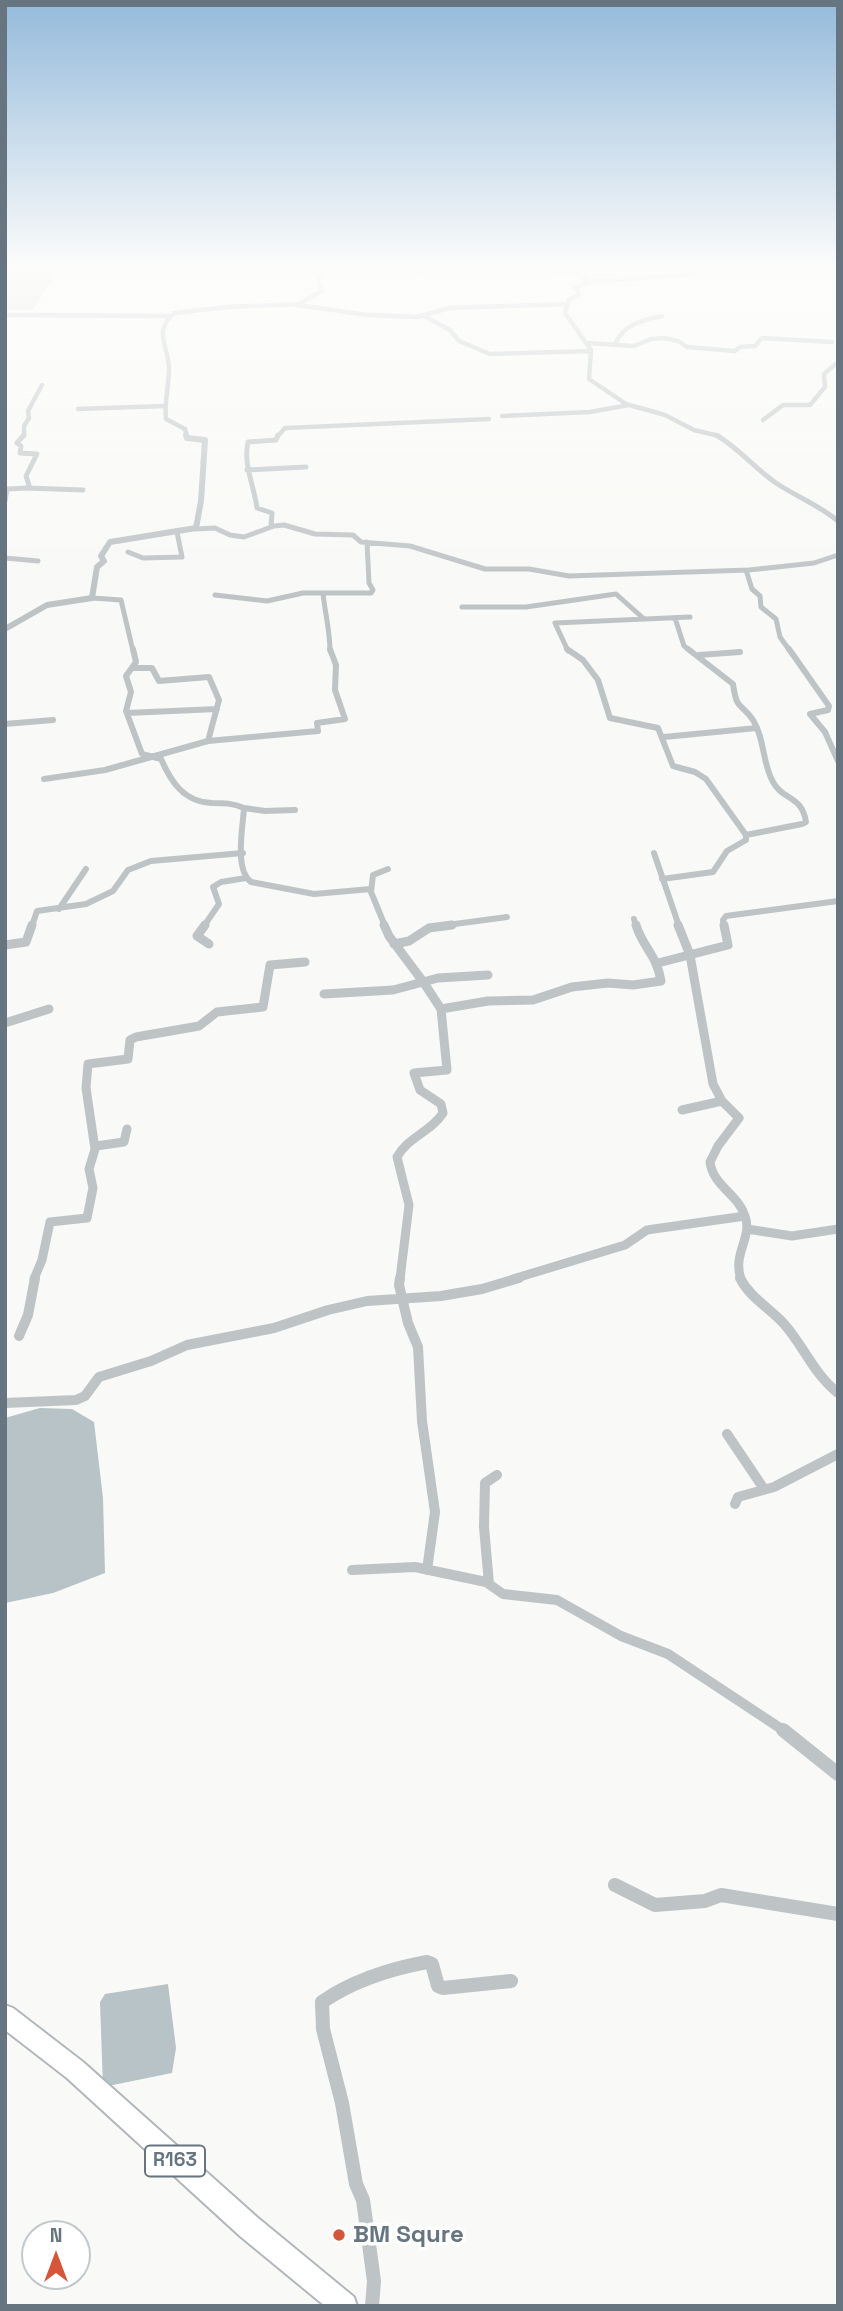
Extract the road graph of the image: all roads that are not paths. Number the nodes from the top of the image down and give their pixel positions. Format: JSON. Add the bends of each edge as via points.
{"nodes":[{"id":1,"x":170,"y":376,"type":"edge"},
{"id":2,"x":589,"y":376,"type":"edge"},
{"id":3,"x":824,"y":376,"type":"edge"},
{"id":4,"x":42,"y":384,"type":"dead end"},
{"id":5,"x":629,"y":405,"type":"junction"},
{"id":6,"x":164,"y":406,"type":"junction"},
{"id":7,"x":78,"y":409,"type":"dead end"},
{"id":8,"x":502,"y":416,"type":"dead end"},
{"id":9,"x":489,"y":419,"type":"dead end"},
{"id":10,"x":763,"y":420,"type":"dead end"},
{"id":11,"x":306,"y":467,"type":"dead end"},
{"id":12,"x":247,"y":470,"type":"junction"},
{"id":13,"x":27,"y":488,"type":"junction"},
{"id":14,"x":83,"y":490,"type":"dead end"},
{"id":15,"x":5,"y":501,"type":"edge"},
{"id":16,"x":838,"y":521,"type":"edge"},
{"id":17,"x":271,"y":527,"type":"junction"},
{"id":18,"x":195,"y":529,"type":"junction"},
{"id":19,"x":177,"y":532,"type":"junction"},
{"id":20,"x":367,"y":542,"type":"junction"},
{"id":21,"x":128,"y":552,"type":"dead end"},
{"id":22,"x":838,"y":555,"type":"edge"},
{"id":23,"x":5,"y":558,"type":"edge"},
{"id":24,"x":38,"y":561,"type":"dead end"},
{"id":25,"x":746,"y":570,"type":"junction"},
{"id":26,"x":323,"y":593,"type":"junction"},
{"id":27,"x":215,"y":595,"type":"dead end"},
{"id":28,"x":92,"y":598,"type":"junction"},
{"id":29,"x":462,"y":607,"type":"dead end"},
{"id":30,"x":690,"y":617,"type":"dead end"},
{"id":31,"x":643,"y":618,"type":"junction"},
{"id":32,"x":675,"y":618,"type":"junction"},
{"id":33,"x":5,"y":629,"type":"edge"},
{"id":34,"x":740,"y":652,"type":"dead end"},
{"id":35,"x":699,"y":655,"type":"junction"},
{"id":36,"x":132,"y":668,"type":"junction"},
{"id":37,"x":216,"y":709,"type":"junction"},
{"id":38,"x":127,"y":713,"type":"junction"},
{"id":39,"x":53,"y":720,"type":"dead end"},
{"id":40,"x":5,"y":724,"type":"edge"},
{"id":41,"x":757,"y":728,"type":"junction"},
{"id":42,"x":664,"y":737,"type":"junction"},
{"id":43,"x":208,"y":741,"type":"junction"},
{"id":44,"x":149,"y":757,"type":"junction"},
{"id":45,"x":838,"y":761,"type":"edge"},
{"id":46,"x":44,"y":779,"type":"dead end"},
{"id":47,"x":244,"y":808,"type":"junction"},
{"id":48,"x":295,"y":810,"type":"dead end"},
{"id":49,"x":746,"y":835,"type":"junction"},
{"id":50,"x":243,"y":853,"type":"junction"},
{"id":51,"x":654,"y":853,"type":"dead end"},
{"id":52,"x":86,"y":869,"type":"dead end"},
{"id":53,"x":388,"y":869,"type":"dead end"},
{"id":54,"x":246,"y":878,"type":"junction"},
{"id":55,"x":662,"y":879,"type":"junction"},
{"id":56,"x":371,"y":889,"type":"junction"},
{"id":57,"x":838,"y":901,"type":"edge"},
{"id":58,"x":59,"y":909,"type":"junction"},
{"id":59,"x":507,"y":917,"type":"dead end"},
{"id":60,"x":634,"y":919,"type":"dead end"},
{"id":61,"x":209,"y":944,"type":"dead end"},
{"id":62,"x":394,"y":944,"type":"junction"},
{"id":63,"x":5,"y":945,"type":"edge"},
{"id":64,"x":690,"y":953,"type":"junction"},
{"id":65,"x":305,"y":962,"type":"dead end"},
{"id":66,"x":658,"y":962,"type":"junction"},
{"id":67,"x":488,"y":975,"type":"dead end"},
{"id":68,"x":424,"y":982,"type":"junction"},
{"id":69,"x":324,"y":994,"type":"dead end"},
{"id":70,"x":49,"y":1009,"type":"dead end"},
{"id":71,"x":441,"y":1009,"type":"junction"},
{"id":72,"x":5,"y":1023,"type":"edge"},
{"id":73,"x":722,"y":1101,"type":"junction"},
{"id":74,"x":682,"y":1110,"type":"dead end"},
{"id":75,"x":127,"y":1129,"type":"dead end"},
{"id":76,"x":95,"y":1149,"type":"junction"},
{"id":77,"x":745,"y":1216,"type":"junction"},
{"id":78,"x":747,"y":1229,"type":"junction"},
{"id":79,"x":838,"y":1229,"type":"edge"},
{"id":80,"x":401,"y":1298,"type":"junction"},
{"id":81,"x":19,"y":1336,"type":"dead end"},
{"id":82,"x":838,"y":1393,"type":"edge"},
{"id":83,"x":5,"y":1403,"type":"edge"},
{"id":84,"x":727,"y":1434,"type":"dead end"},
{"id":85,"x":838,"y":1454,"type":"edge"},
{"id":86,"x":497,"y":1475,"type":"dead end"},
{"id":87,"x":764,"y":1489,"type":"junction"},
{"id":88,"x":735,"y":1504,"type":"dead end"},
{"id":89,"x":352,"y":1570,"type":"dead end"},
{"id":90,"x":427,"y":1570,"type":"junction"},
{"id":91,"x":489,"y":1584,"type":"junction"},
{"id":92,"x":838,"y":1774,"type":"edge"},
{"id":93,"x":615,"y":1885,"type":"dead end"},
{"id":94,"x":838,"y":1914,"type":"edge"},
{"id":95,"x":511,"y":1981,"type":"dead end"},
{"id":96,"x":5,"y":2016,"type":"edge"},
{"id":97,"x":345,"y":2306,"type":"edge"},
{"id":98,"x":372,"y":2306,"type":"edge"}],
"edges":[{"from":1,"to":6,"type":"street"},
{"from":2,"to":5,"type":"street"},
{"from":3,"to":10,"type":"street","via":[[825,387],[810,405],[783,405]]},
{"from":4,"to":13,"type":"street","via":[[28,411],[24,436],[17,443],[22,446],[20,453],[37,454],[26,476]]},
{"from":5,"to":8,"type":"street","via":[[590,412]]},
{"from":5,"to":16,"type":"street","via":[[716,435],[776,483]]},
{"from":6,"to":7,"type":"street"},
{"from":6,"to":18,"type":"street","via":[[166,419],[186,429],[187,438],[205,440]]},
{"from":9,"to":12,"type":"street","via":[[285,428],[276,440],[247,442]]},
{"from":11,"to":12,"type":"street"},
{"from":12,"to":17,"type":"street","via":[[257,508],[272,513]]},
{"from":13,"to":14,"type":"street"},
{"from":13,"to":15,"type":"street","via":[[8,489]]},
{"from":17,"to":18,"type":"street","via":[[237,536],[215,528]]},
{"from":17,"to":20,"type":"street","via":[[290,525],[353,535]]},
{"from":18,"to":19,"type":"street"},
{"from":19,"to":21,"type":"street","via":[[182,557],[165,561]]},
{"from":19,"to":28,"type":"street","via":[[110,542],[100,556],[104,561],[97,567]]},
{"from":20,"to":25,"type":"street","via":[[410,546],[485,569],[529,569],[560,576]]},
{"from":20,"to":26,"type":"street","via":[[373,592]]},
{"from":22,"to":25,"type":"street","via":[[814,563]]},
{"from":23,"to":24,"type":"street"},
{"from":25,"to":45,"type":"street","via":[[761,607],[776,617],[780,637],[829,708],[810,714],[825,732]]},
{"from":26,"to":27,"type":"street","via":[[267,601]]},
{"from":26,"to":43,"type":"street","via":[[330,654],[337,673],[335,690],[345,719],[317,723],[318,731]]},
{"from":28,"to":33,"type":"street","via":[[64,600]]},
{"from":28,"to":36,"type":"street","via":[[121,599],[135,655]]},
{"from":29,"to":31,"type":"street","via":[[526,607],[616,594]]},
{"from":30,"to":32,"type":"street"},
{"from":31,"to":32,"type":"street"},
{"from":31,"to":42,"type":"street","via":[[555,623],[568,652],[583,660],[598,680],[610,718],[651,724]]},
{"from":32,"to":35,"type":"street","via":[[684,646]]},
{"from":34,"to":35,"type":"street"},
{"from":35,"to":41,"type":"street","via":[[731,680],[736,704]]},
{"from":36,"to":37,"type":"street","via":[[154,669],[159,681],[209,677],[219,700]]},
{"from":36,"to":38,"type":"street","via":[[126,676],[131,692]]},
{"from":37,"to":38,"type":"street"},
{"from":37,"to":43,"type":"street"},
{"from":38,"to":44,"type":"street","via":[[142,754]]},
{"from":39,"to":40,"type":"street"},
{"from":41,"to":42,"type":"street"},
{"from":41,"to":49,"type":"street","via":[[773,784],[795,797],[806,819],[792,827]]},
{"from":42,"to":49,"type":"street","via":[[673,766],[706,779]]},
{"from":43,"to":44,"type":"street"},
{"from":44,"to":46,"type":"street","via":[[105,770]]},
{"from":44,"to":47,"type":"street","via":[[161,760],[175,784],[194,800]]},
{"from":47,"to":48,"type":"street"},
{"from":47,"to":50,"type":"street"},
{"from":49,"to":55,"type":"street","via":[[746,840],[723,853],[713,872]]},
{"from":50,"to":54,"type":"street"},
{"from":50,"to":58,"type":"street","via":[[145,863],[123,875],[113,891],[81,906]]},
{"from":51,"to":55,"type":"street"},
{"from":52,"to":58,"type":"street"},
{"from":53,"to":56,"type":"street","via":[[373,875]]},
{"from":54,"to":56,"type":"street","via":[[314,894]]},
{"from":54,"to":61,"type":"street","via":[[213,887],[219,904],[197,936]]},
{"from":55,"to":64,"type":"street"},
{"from":56,"to":62,"type":"street"},
{"from":57,"to":64,"type":"street","via":[[726,916],[728,945]]},
{"from":58,"to":63,"type":"street","via":[[37,911],[26,942]]},
{"from":59,"to":62,"type":"street","via":[[429,928],[409,941]]},
{"from":60,"to":66,"type":"street","via":[[640,938]]},
{"from":62,"to":68,"type":"street"},
{"from":64,"to":66,"type":"street"},
{"from":64,"to":73,"type":"street","via":[[713,1084]]},
{"from":65,"to":76,"type":"street","via":[[270,965],[263,1007],[217,1012],[199,1026],[136,1037],[130,1040],[128,1059],[88,1065],[86,1088]]},
{"from":66,"to":71,"type":"street","via":[[662,979],[656,982],[572,987],[533,1000]]},
{"from":67,"to":68,"type":"street"},
{"from":68,"to":69,"type":"street","via":[[383,992]]},
{"from":68,"to":71,"type":"street"},
{"from":70,"to":72,"type":"street"},
{"from":71,"to":80,"type":"street","via":[[447,1070],[414,1073],[420,1090],[441,1104],[443,1113],[398,1154],[409,1205],[400,1268]]},
{"from":73,"to":74,"type":"street"},
{"from":73,"to":77,"type":"street","via":[[739,1118],[713,1154],[710,1166]]},
{"from":75,"to":76,"type":"street","via":[[124,1142]]},
{"from":76,"to":81,"type":"street","via":[[89,1169],[93,1188],[87,1218],[50,1222]]},
{"from":77,"to":78,"type":"street"},
{"from":77,"to":80,"type":"street","via":[[647,1230],[625,1245],[482,1289]]},
{"from":78,"to":79,"type":"street","via":[[792,1236]]},
{"from":78,"to":82,"type":"street","via":[[737,1262],[744,1285],[792,1333],[814,1373]]},
{"from":80,"to":83,"type":"street","via":[[351,1304],[274,1328],[187,1345],[99,1377],[85,1396],[76,1400]]},
{"from":80,"to":90,"type":"street","via":[[418,1347],[420,1406],[435,1512]]},
{"from":84,"to":87,"type":"street"},
{"from":85,"to":87,"type":"street"},
{"from":86,"to":91,"type":"street","via":[[485,1483]]},
{"from":87,"to":88,"type":"street","via":[[738,1497]]},
{"from":89,"to":90,"type":"street","via":[[401,1566]]},
{"from":90,"to":91,"type":"street"},
{"from":91,"to":92,"type":"street","via":[[503,1594],[557,1600],[621,1636],[668,1654],[782,1729]]},
{"from":93,"to":94,"type":"street","via":[[655,1905],[705,1901],[721,1895]]},
{"from":95,"to":98,"type":"street","via":[[443,1988],[427,1962],[371,1975],[322,2002],[323,2029],[369,2235]]},
{"from":96,"to":97,"type":"main road","number":"R163","via":[[75,2070],[249,2227]]}]}
